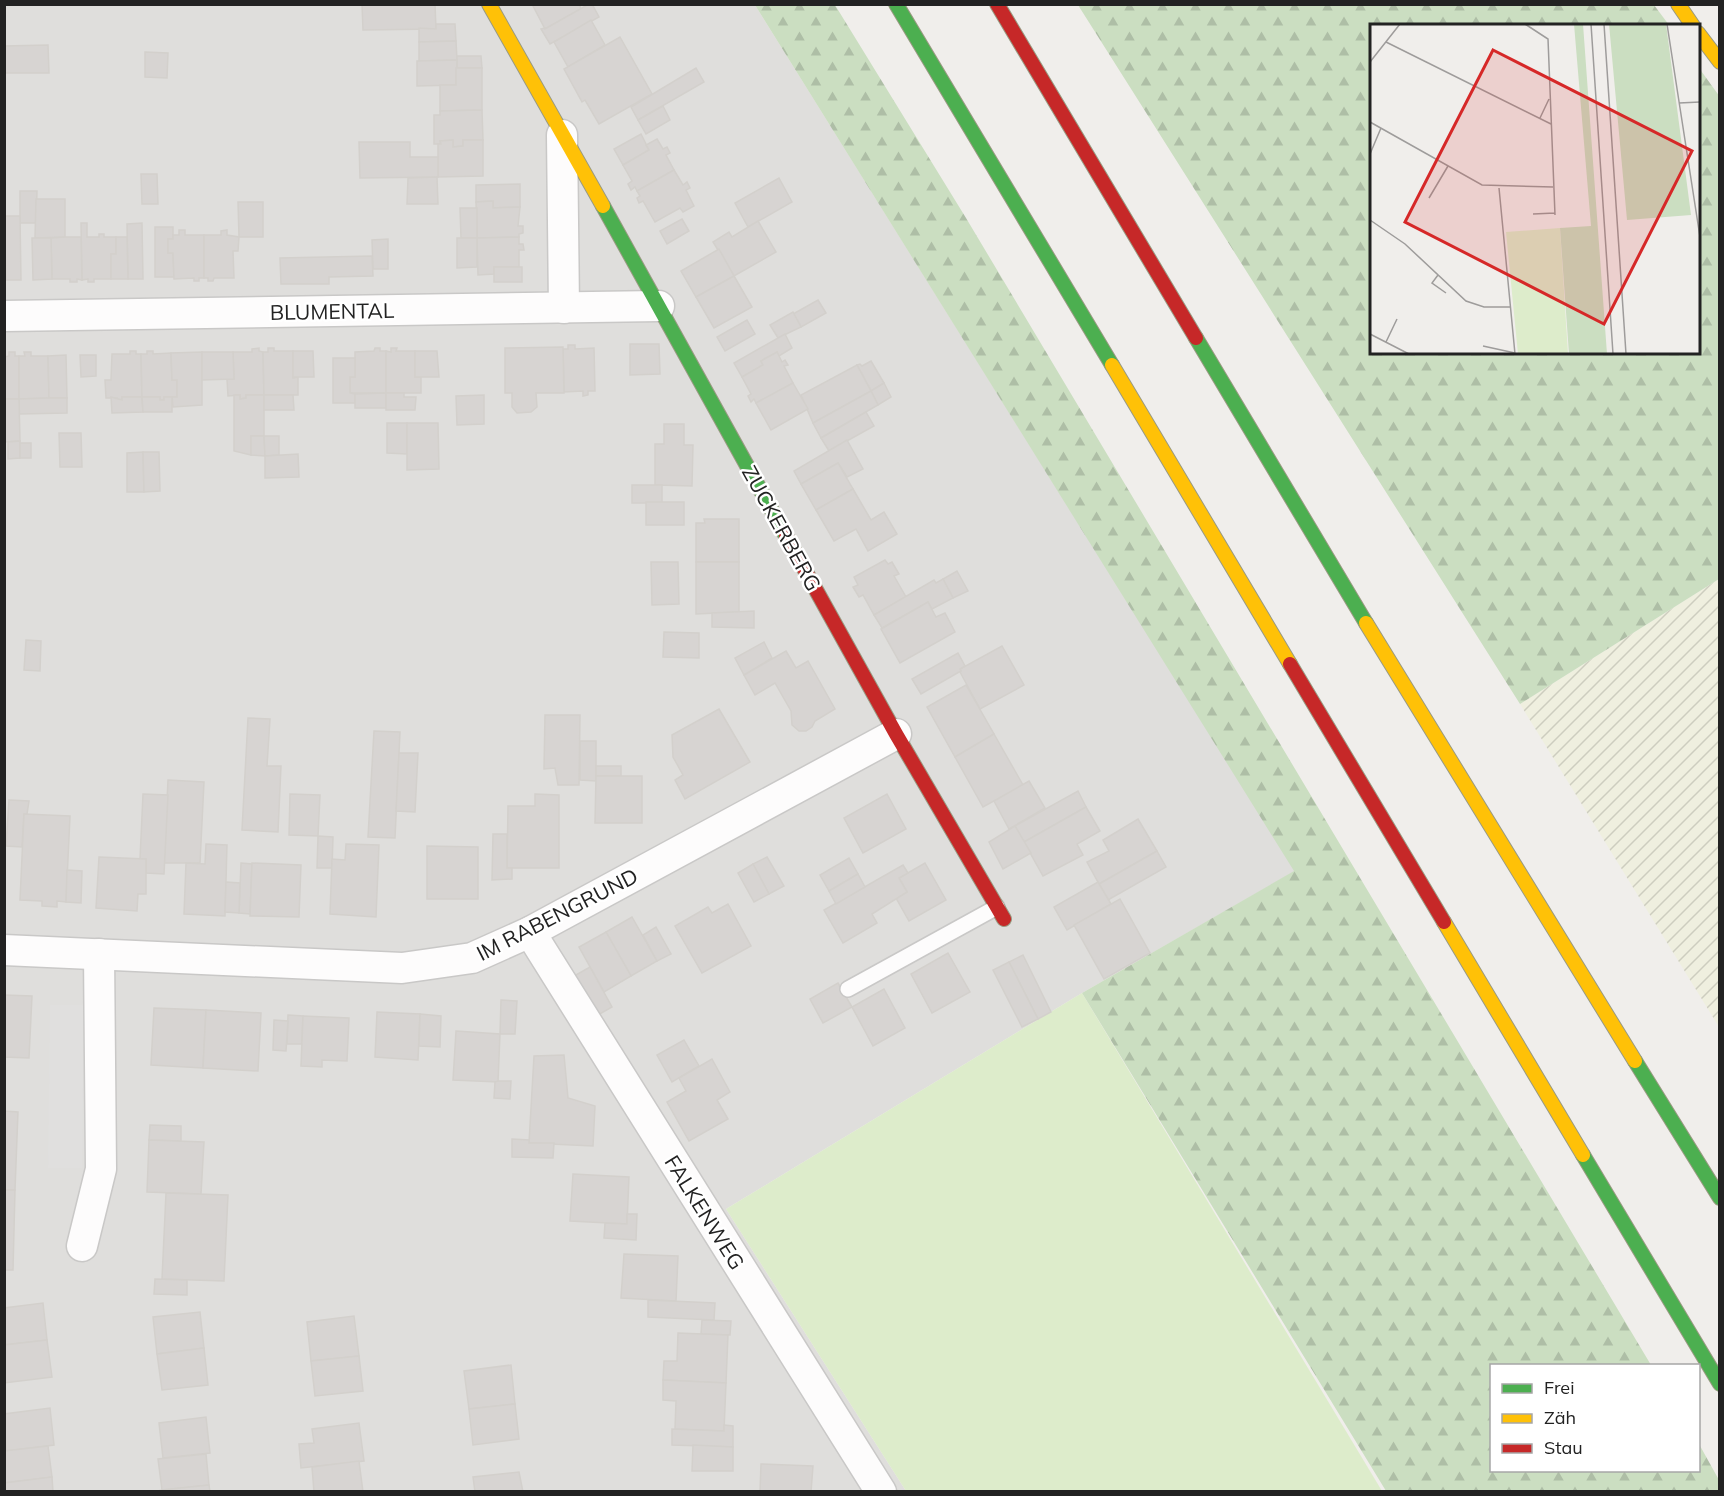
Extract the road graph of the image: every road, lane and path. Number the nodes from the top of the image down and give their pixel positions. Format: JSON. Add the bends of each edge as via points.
{"nodes":[{"id":1,"x":489,"y":4,"type":"edge"},
{"id":2,"x":896,"y":4,"type":"edge"},
{"id":3,"x":997,"y":4,"type":"edge"},
{"id":4,"x":1678,"y":4,"type":"edge"},
{"id":5,"x":1692,"y":24,"type":"edge"},
{"id":6,"x":1700,"y":36,"type":"edge"},
{"id":7,"x":1719,"y":62,"type":"edge"},
{"id":8,"x":562,"y":135,"type":"junction"},
{"id":9,"x":659,"y":306,"type":"junction"},
{"id":10,"x":564,"y":308,"type":"junction"},
{"id":11,"x":4,"y":316,"type":"edge"},
{"id":12,"x":896,"y":734,"type":"junction"},
{"id":13,"x":1001,"y":913,"type":"joint"},
{"id":14,"x":530,"y":932,"type":"junction"},
{"id":15,"x":4,"y":950,"type":"edge"},
{"id":16,"x":99,"y":954,"type":"junction"},
{"id":17,"x":848,"y":989,"type":"dead end"},
{"id":18,"x":1719,"y":1198,"type":"edge"},
{"id":19,"x":82,"y":1246,"type":"dead end"},
{"id":20,"x":1719,"y":1384,"type":"edge"},
{"id":21,"x":881,"y":1491,"type":"edge"}],
"edges":[{"from":1,"to":8,"type":"main road","name":"ZUCKERBERG"},
{"from":2,"to":20,"type":"main road"},
{"from":3,"to":18,"type":"main road","via":[[1358,610]]},
{"from":4,"to":5,"type":"main road"},
{"from":6,"to":7,"type":"main road"},
{"from":8,"to":9,"type":"main road","name":"ZUCKERBERG"},
{"from":8,"to":10,"type":"street","name":"ZUCKERBERG"},
{"from":9,"to":10,"type":"street","name":"BLUMENTAL"},
{"from":9,"to":12,"type":"main road","name":"ZUCKERBERG"},
{"from":10,"to":11,"type":"street","name":"BLUMENTAL"},
{"from":12,"to":13,"type":"main road","name":"ZUCKERBERG"},
{"from":12,"to":14,"type":"street","name":"IM RABENGRUND"},
{"from":13,"to":17,"type":"lane"},
{"from":14,"to":16,"type":"street","name":"IM RABENGRUND","via":[[472,958],[402,968]]},
{"from":14,"to":21,"type":"street","name":"FALKENWEG"},
{"from":15,"to":16,"type":"street","name":"IM RABENGRUND"},
{"from":16,"to":19,"type":"street","via":[[101,1169]]}]}
